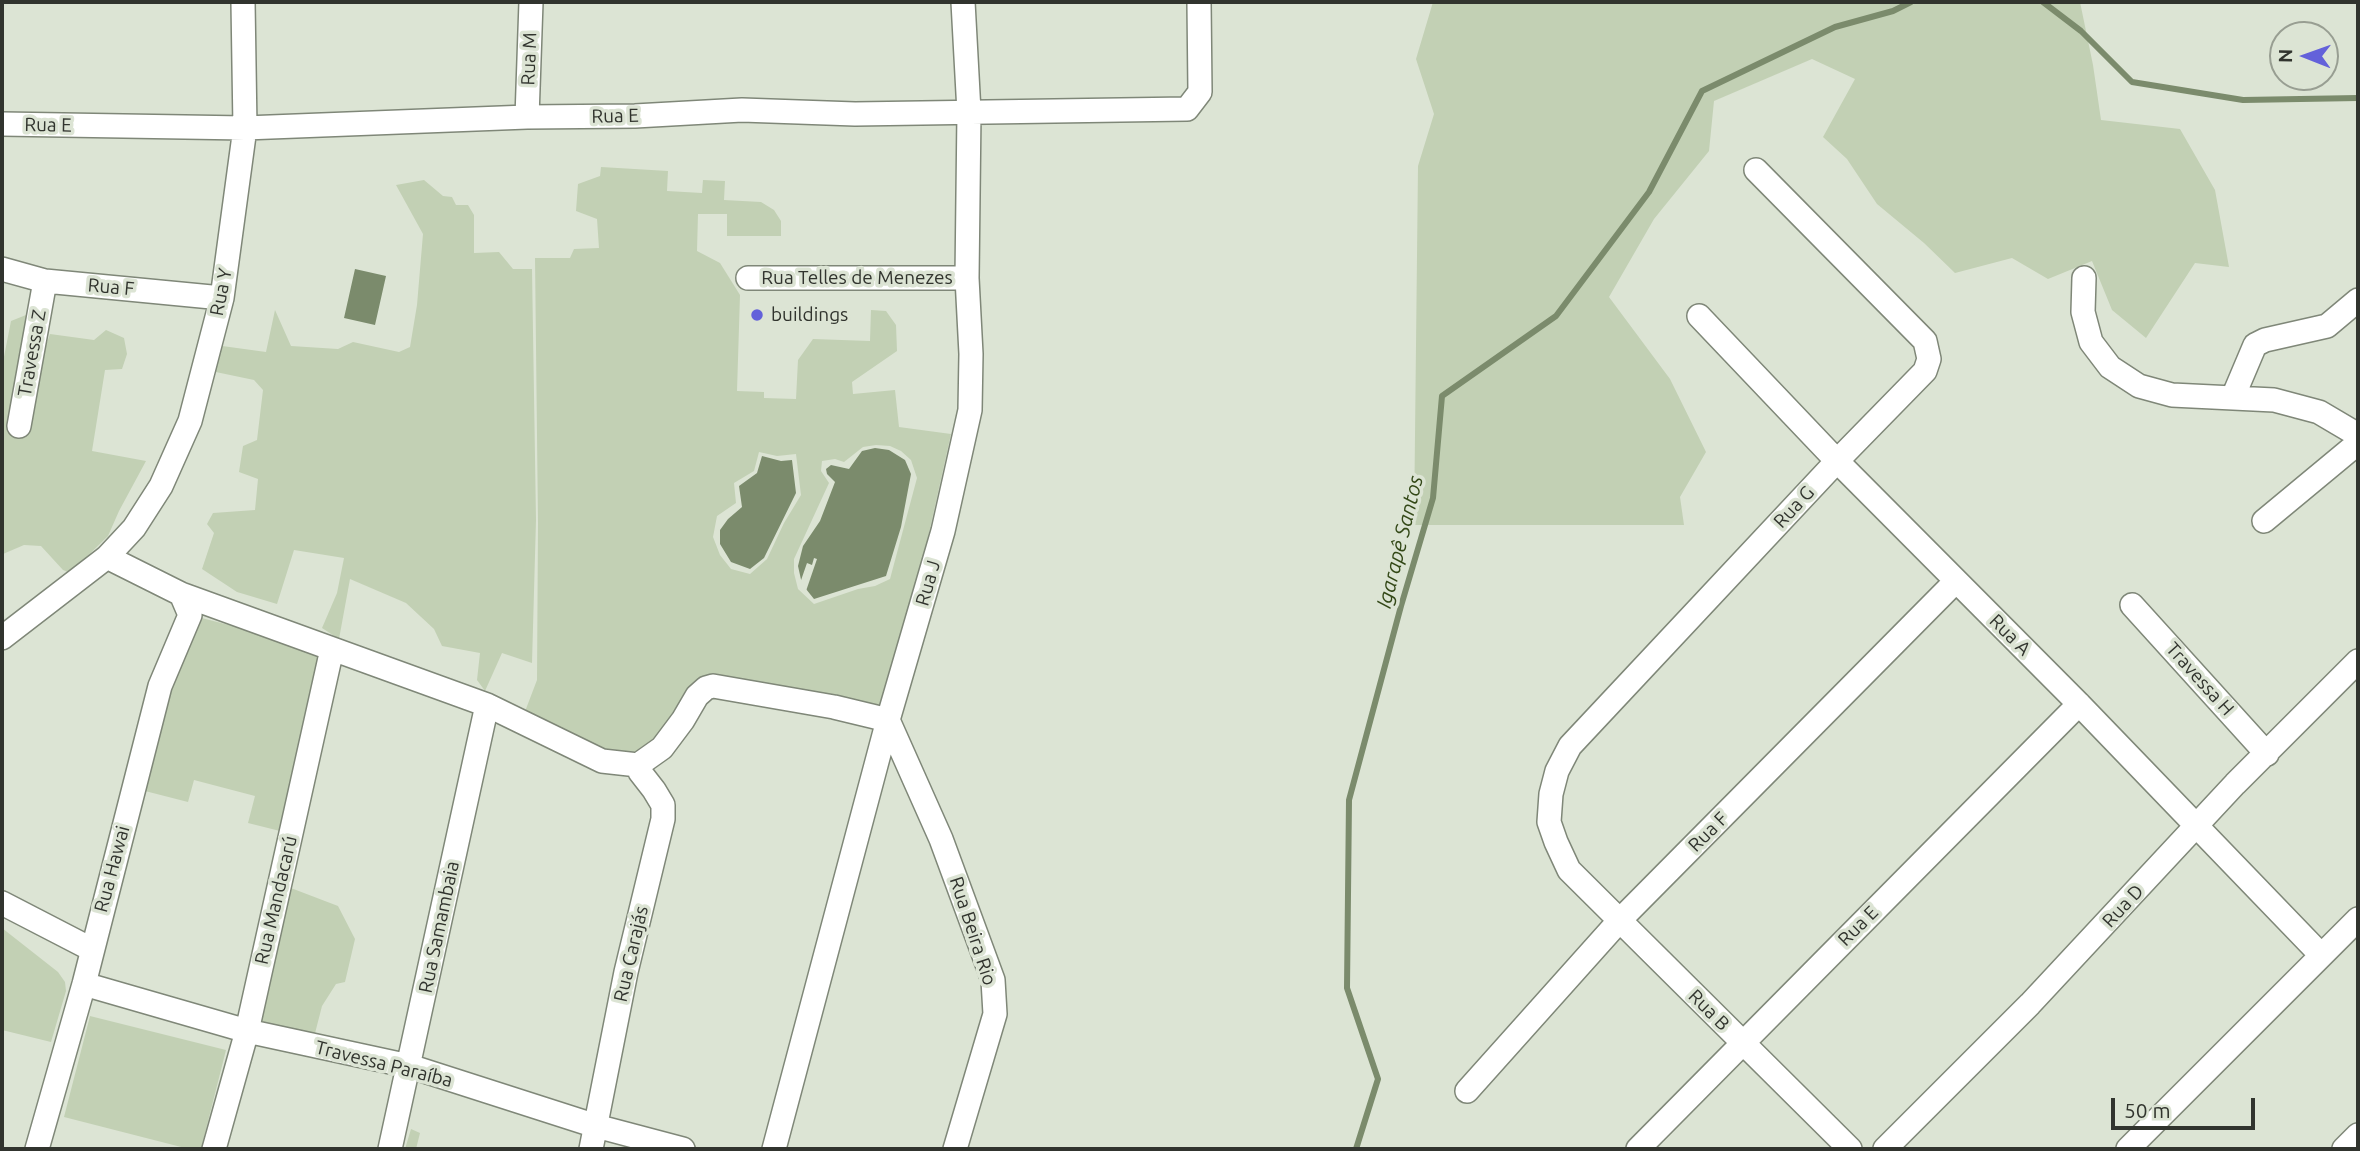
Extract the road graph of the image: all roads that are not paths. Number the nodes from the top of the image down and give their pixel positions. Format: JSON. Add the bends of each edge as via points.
{"nodes":[{"id":1,"x":243,"y":2,"type":"edge"},
{"id":2,"x":531,"y":2,"type":"edge"},
{"id":3,"x":963,"y":2,"type":"edge"},
{"id":4,"x":1199,"y":2,"type":"edge"},
{"id":5,"x":968,"y":111,"type":"junction"},
{"id":6,"x":527,"y":117,"type":"junction"},
{"id":7,"x":2,"y":124,"type":"edge"},
{"id":8,"x":245,"y":128,"type":"junction"},
{"id":9,"x":1756,"y":170,"type":"dead end"},
{"id":10,"x":2,"y":269,"type":"edge"},
{"id":11,"x":748,"y":278,"type":"dead end"},
{"id":12,"x":967,"y":278,"type":"junction"},
{"id":13,"x":2084,"y":278,"type":"dead end"},
{"id":14,"x":45,"y":281,"type":"junction"},
{"id":15,"x":222,"y":298,"type":"junction"},
{"id":16,"x":2358,"y":300,"type":"edge"},
{"id":17,"x":1699,"y":316,"type":"dead end"},
{"id":18,"x":2233,"y":397,"type":"junction"},
{"id":19,"x":19,"y":426,"type":"dead end"},
{"id":20,"x":2358,"y":435,"type":"edge"},
{"id":21,"x":2358,"y":443,"type":"edge"},
{"id":22,"x":1837,"y":461,"type":"junction"},
{"id":23,"x":2264,"y":521,"type":"dead end"},
{"id":24,"x":107,"y":557,"type":"junction"},
{"id":25,"x":1956,"y":581,"type":"junction"},
{"id":26,"x":181,"y":594,"type":"junction"},
{"id":27,"x":2132,"y":605,"type":"dead end"},
{"id":28,"x":6,"y":630,"type":"edge"},
{"id":29,"x":332,"y":649,"type":"junction"},
{"id":30,"x":2358,"y":662,"type":"edge"},
{"id":31,"x":2079,"y":704,"type":"junction"},
{"id":32,"x":487,"y":705,"type":"junction"},
{"id":33,"x":888,"y":720,"type":"junction"},
{"id":34,"x":2267,"y":754,"type":"junction"},
{"id":35,"x":638,"y":765,"type":"junction"},
{"id":36,"x":2198,"y":826,"type":"junction"},
{"id":37,"x":1569,"y":870,"type":"joint"},
{"id":38,"x":2,"y":903,"type":"edge"},
{"id":39,"x":2358,"y":919,"type":"edge"},
{"id":40,"x":1620,"y":920,"type":"junction"},
{"id":41,"x":91,"y":949,"type":"junction"},
{"id":42,"x":2321,"y":955,"type":"junction"},
{"id":43,"x":84,"y":984,"type":"junction"},
{"id":44,"x":247,"y":1031,"type":"junction"},
{"id":45,"x":1742,"y":1043,"type":"junction"},
{"id":46,"x":409,"y":1066,"type":"junction"},
{"id":47,"x":1467,"y":1091,"type":"dead end"},
{"id":48,"x":596,"y":1126,"type":"junction"},
{"id":49,"x":2358,"y":1135,"type":"edge"},
{"id":50,"x":37,"y":1149,"type":"edge"},
{"id":51,"x":214,"y":1149,"type":"edge"},
{"id":52,"x":390,"y":1149,"type":"edge"},
{"id":53,"x":591,"y":1149,"type":"edge"},
{"id":54,"x":683,"y":1149,"type":"edge"},
{"id":55,"x":774,"y":1149,"type":"edge"},
{"id":56,"x":956,"y":1149,"type":"edge"},
{"id":57,"x":1638,"y":1149,"type":"edge"},
{"id":58,"x":1850,"y":1149,"type":"edge"},
{"id":59,"x":1885,"y":1149,"type":"edge"},
{"id":60,"x":2127,"y":1149,"type":"edge"},
{"id":61,"x":2344,"y":1149,"type":"edge"}],
"edges":[{"from":1,"to":8,"type":"street","name":"Rua Y"},
{"from":2,"to":6,"type":"street","name":"Rua M"},
{"from":3,"to":5,"type":"street","name":"Rua J"},
{"from":4,"to":5,"type":"street","name":"Rua E","via":[[1200,92],[1187,109]]},
{"from":5,"to":6,"type":"street","name":"Rua E","via":[[742,110]]},
{"from":5,"to":12,"type":"street","name":"Rua J"},
{"from":6,"to":8,"type":"street","name":"Rua E"},
{"from":7,"to":8,"type":"street","name":"Rua E"},
{"from":8,"to":15,"type":"street","name":"Rua Y"},
{"from":9,"to":22,"type":"street","name":"Rua G","via":[[1929,350],[1926,371]]},
{"from":10,"to":14,"type":"street","name":"Rua F"},
{"from":11,"to":12,"type":"street","name":"Rua Telles de Menezes"},
{"from":12,"to":33,"type":"street","name":"Rua J","via":[[970,410],[943,531]]},
{"from":13,"to":18,"type":"street","via":[[2083,312],[2091,342],[2110,367],[2139,386],[2172,395]]},
{"from":14,"to":15,"type":"street","name":"Rua F"},
{"from":14,"to":19,"type":"street","name":"Travessa Z"},
{"from":15,"to":24,"type":"street","name":"Rua Y","via":[[190,421],[161,486],[134,528]]},
{"from":16,"to":18,"type":"street","via":[[2327,326],[2255,345]]},
{"from":17,"to":22,"type":"street","name":"Rua A"},
{"from":18,"to":20,"type":"street","via":[[2274,400],[2319,412]]},
{"from":21,"to":23,"type":"street"},
{"from":22,"to":25,"type":"street","name":"Rua A"},
{"from":22,"to":37,"type":"street","name":"Rua G","via":[[1570,746],[1550,794],[1549,822]]},
{"from":24,"to":26,"type":"street"},
{"from":24,"to":28,"type":"street","name":"Rua Y"},
{"from":25,"to":31,"type":"street","name":"Rua A"},
{"from":25,"to":40,"type":"street","name":"Rua F"},
{"from":26,"to":29,"type":"street"},
{"from":26,"to":41,"type":"street","name":"Rua Hawai","via":[[190,615],[160,686]]},
{"from":27,"to":34,"type":"street","name":"Travessa H"},
{"from":29,"to":32,"type":"street"},
{"from":29,"to":44,"type":"street","name":"Rua Mandacarú"},
{"from":30,"to":34,"type":"street","name":"Rua D"},
{"from":31,"to":36,"type":"street","name":"Rua A"},
{"from":31,"to":45,"type":"street","name":"Rua E"},
{"from":32,"to":35,"type":"street","via":[[602,761]]},
{"from":32,"to":46,"type":"street","name":"Rua Samambaia"},
{"from":33,"to":35,"type":"street","via":[[713,686],[697,696],[662,748]]},
{"from":33,"to":55,"type":"street","name":"Rua J"},
{"from":33,"to":56,"type":"street","name":"Rua Beira Rio","via":[[942,839],[993,980],[995,1014]]},
{"from":34,"to":36,"type":"street","name":"Rua D"},
{"from":35,"to":48,"type":"street","name":"Rua Carajás","via":[[663,805],[663,818]]},
{"from":36,"to":42,"type":"street","name":"Rua A"},
{"from":36,"to":59,"type":"street","name":"Rua D"},
{"from":37,"to":40,"type":"street","name":"Rua B"},
{"from":38,"to":41,"type":"street"},
{"from":39,"to":42,"type":"street"},
{"from":40,"to":45,"type":"street","name":"Rua B"},
{"from":40,"to":47,"type":"street","name":"Rua F"},
{"from":41,"to":43,"type":"street","name":"Rua Hawai"},
{"from":42,"to":60,"type":"street"},
{"from":43,"to":44,"type":"street","name":"Travessa Paraíba"},
{"from":43,"to":50,"type":"street","name":"Rua Hawai"},
{"from":44,"to":46,"type":"street","name":"Travessa Paraíba"},
{"from":44,"to":51,"type":"street","name":"Rua Mandacarú"},
{"from":45,"to":57,"type":"street","name":"Rua E"},
{"from":45,"to":58,"type":"street","name":"Rua B"},
{"from":46,"to":48,"type":"street","name":"Travessa Paraíba"},
{"from":46,"to":52,"type":"street","name":"Rua Samambaia"},
{"from":48,"to":53,"type":"street","name":"Rua Carajás"},
{"from":48,"to":54,"type":"street","name":"Travessa Paraíba"},
{"from":49,"to":61,"type":"street"}]}
